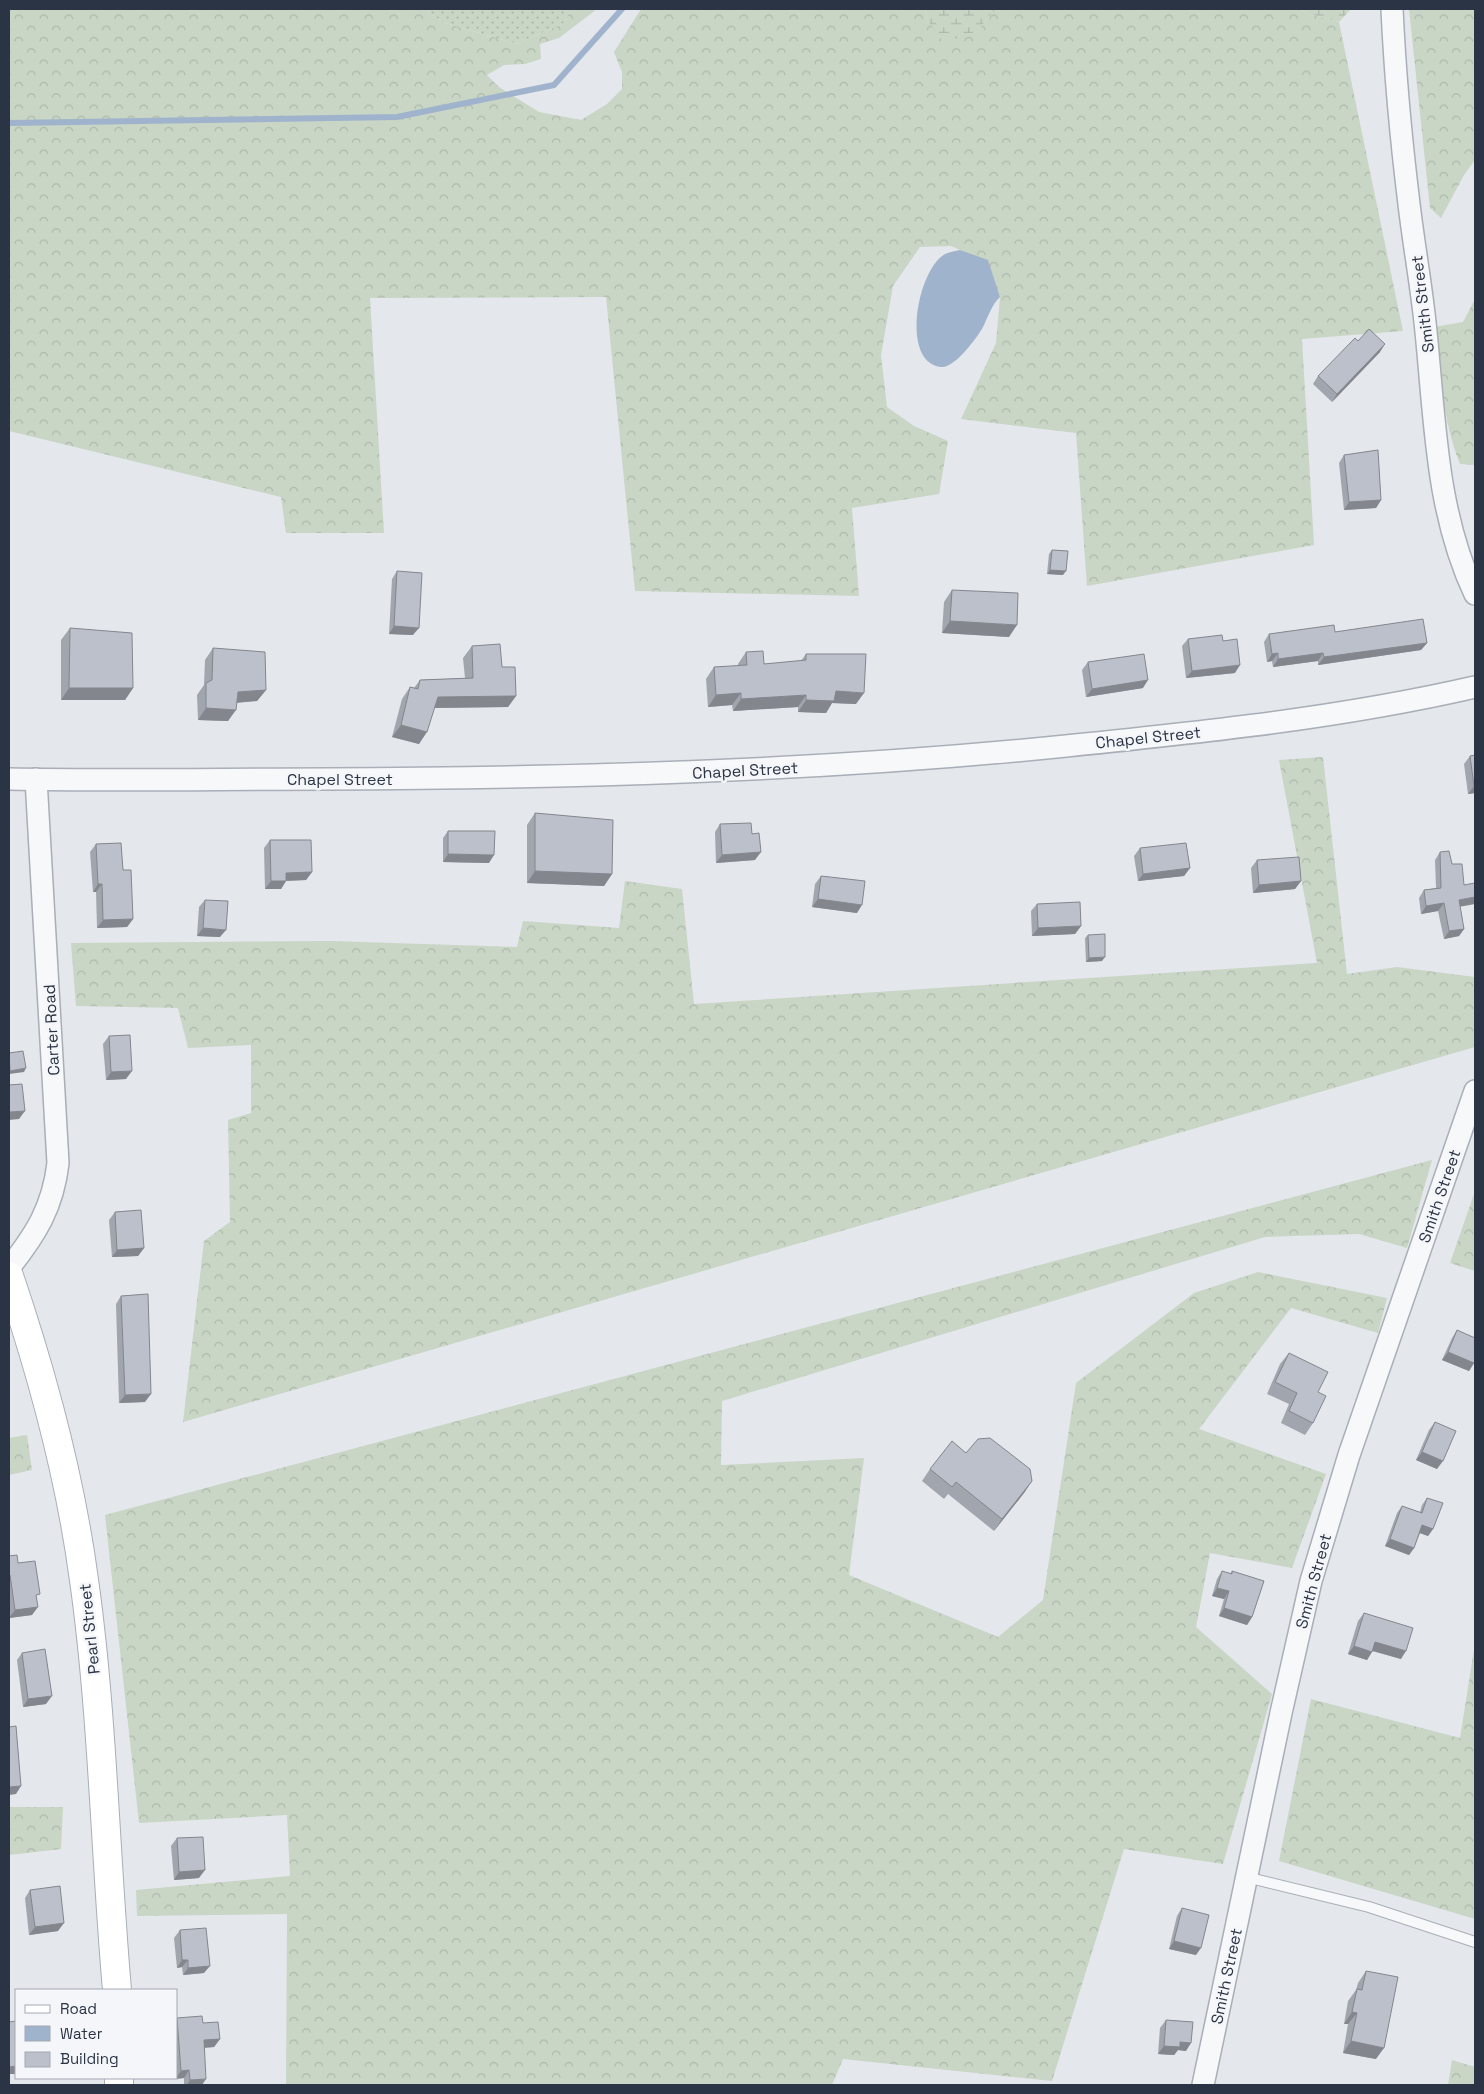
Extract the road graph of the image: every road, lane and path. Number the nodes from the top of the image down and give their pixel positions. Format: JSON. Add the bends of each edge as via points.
{"nodes":[{"id":1,"x":1392,"y":9,"type":"edge"},
{"id":2,"x":1475,"y":594,"type":"edge"},
{"id":3,"x":1475,"y":687,"type":"edge"},
{"id":4,"x":9,"y":779,"type":"edge"},
{"id":5,"x":36,"y":780,"type":"junction"},
{"id":6,"x":1475,"y":1091,"type":"edge"},
{"id":7,"x":9,"y":1268,"type":"edge"},
{"id":8,"x":9,"y":1276,"type":"edge"},
{"id":9,"x":13,"y":1303,"type":"edge"},
{"id":10,"x":1246,"y":1876,"type":"junction"},
{"id":11,"x":1475,"y":1942,"type":"edge"},
{"id":12,"x":117,"y":1989,"type":"edge"},
{"id":13,"x":1203,"y":2085,"type":"edge"}],
"edges":[{"from":1,"to":2,"type":"street","name":"Smith Street","via":[[1402,141],[1426,331],[1435,439],[1452,526]]},
{"from":3,"to":5,"type":"street","name":"Chapel Street","via":[[1383,707],[1241,727],[1018,751],[851,764],[566,776]]},
{"from":4,"to":5,"type":"street","name":"Chapel Street"},
{"from":5,"to":7,"type":"street","name":"Carter Road","via":[[58,1163],[56,1187],[48,1208],[29,1243]]},
{"from":6,"to":10,"type":"street","name":"Smith Street","via":[[1349,1455],[1312,1581]]},
{"from":8,"to":9,"type":"main road","name":"Pearl Street"},
{"from":9,"to":12,"type":"main road","name":"Pearl Street","via":[[56,1427],[84,1580],[92,1648]]},
{"from":10,"to":11,"type":"lane","via":[[1369,1907]]},
{"from":10,"to":13,"type":"street","name":"Smith Street"}]}
